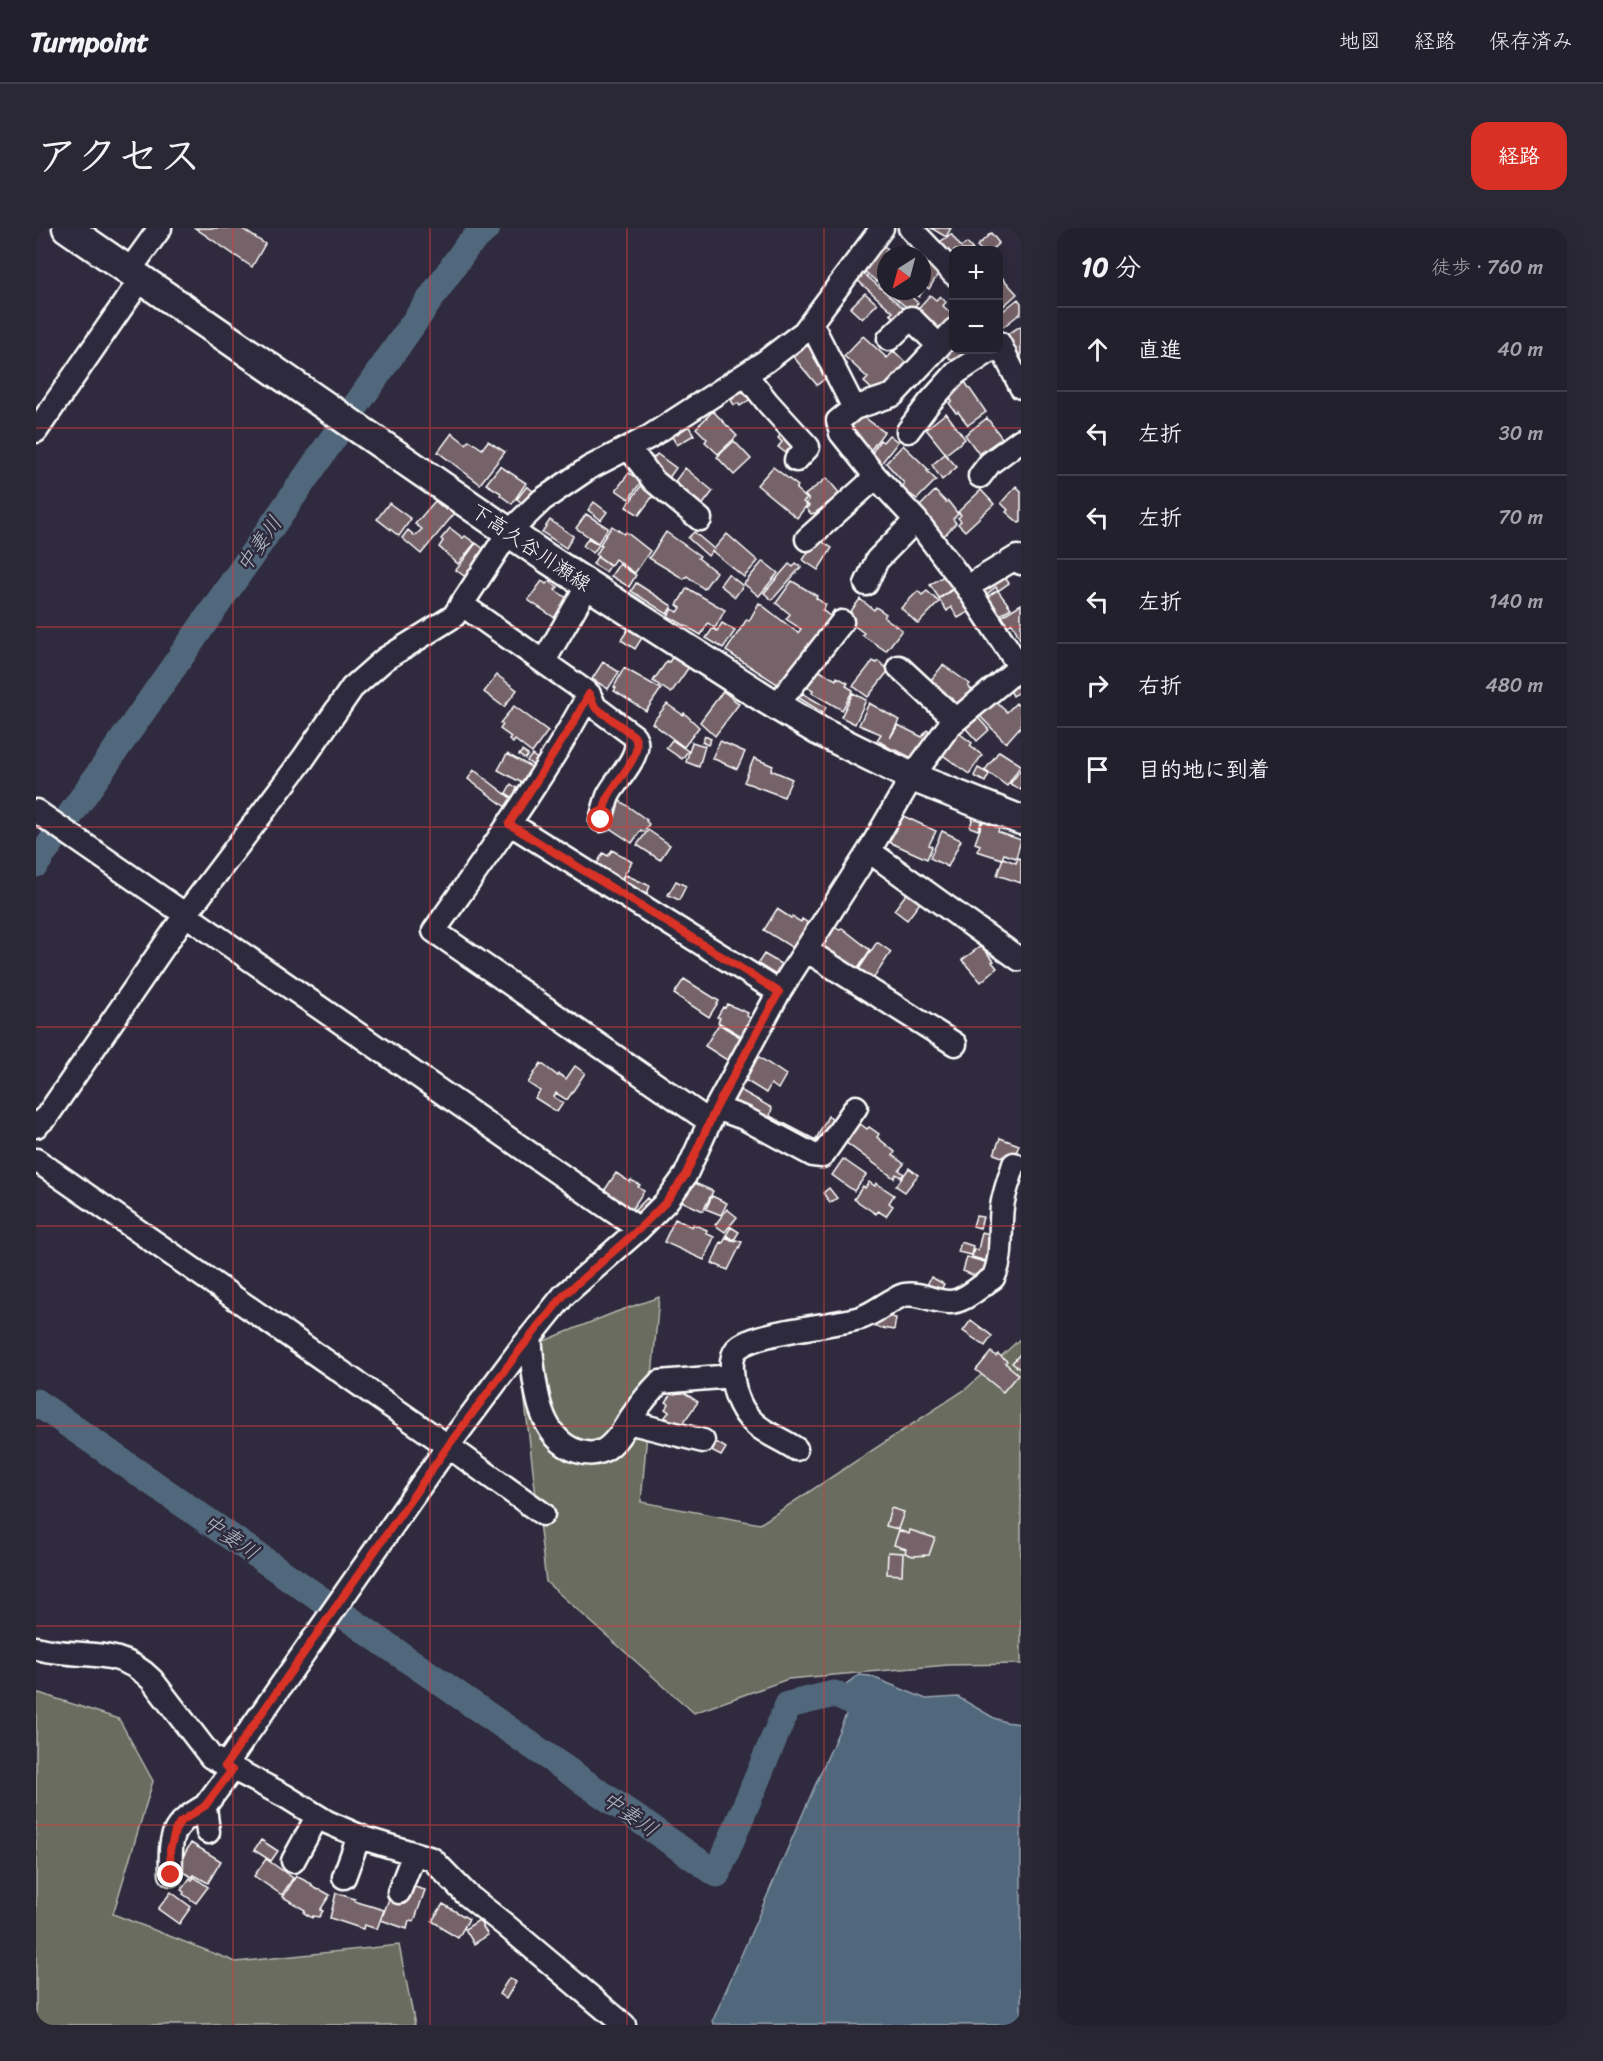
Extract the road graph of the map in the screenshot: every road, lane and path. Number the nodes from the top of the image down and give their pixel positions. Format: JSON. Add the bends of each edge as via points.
{"nodes":[{"id":1,"x":67,"y":228,"type":"edge"},
{"id":2,"x":160,"y":228,"type":"edge"},
{"id":3,"x":882,"y":228,"type":"edge"},
{"id":4,"x":910,"y":228,"type":"edge"},
{"id":5,"x":136,"y":268,"type":"junction"},
{"id":6,"x":949,"y":269,"type":"edge"},
{"id":7,"x":811,"y":323,"type":"junction"},
{"id":8,"x":946,"y":338,"type":"edge"},
{"id":9,"x":889,"y":339,"type":"dead end"},
{"id":10,"x":1003,"y":351,"type":"edge"},
{"id":11,"x":985,"y":354,"type":"edge"},
{"id":12,"x":746,"y":375,"type":"junction"},
{"id":13,"x":1021,"y":385,"type":"edge"},
{"id":14,"x":854,"y":408,"type":"junction"},
{"id":15,"x":36,"y":431,"type":"edge"},
{"id":16,"x":908,"y":431,"type":"dead end"},
{"id":17,"x":1021,"y":440,"type":"edge"},
{"id":18,"x":629,"y":448,"type":"junction"},
{"id":19,"x":796,"y":460,"type":"dead end"},
{"id":20,"x":980,"y":476,"type":"dead end"},
{"id":21,"x":876,"y":477,"type":"junction"},
{"id":22,"x":700,"y":519,"type":"dead end"},
{"id":23,"x":916,"y":520,"type":"junction"},
{"id":24,"x":509,"y":532,"type":"junction"},
{"id":25,"x":807,"y":539,"type":"dead end"},
{"id":26,"x":1021,"y":563,"type":"edge"},
{"id":27,"x":866,"y":584,"type":"dead end"},
{"id":28,"x":588,"y":585,"type":"junction"},
{"id":29,"x":967,"y":587,"type":"junction"},
{"id":30,"x":461,"y":604,"type":"junction"},
{"id":31,"x":842,"y":622,"type":"dead end"},
{"id":32,"x":544,"y":661,"type":"junction"},
{"id":33,"x":899,"y":668,"type":"dead end"},
{"id":34,"x":1021,"y":668,"type":"edge"},
{"id":35,"x":589,"y":694,"type":"junction"},
{"id":36,"x":777,"y":705,"type":"junction"},
{"id":37,"x":956,"y":720,"type":"junction"},
{"id":38,"x":912,"y":777,"type":"junction"},
{"id":39,"x":36,"y":811,"type":"edge"},
{"id":40,"x":601,"y":820,"type":"dead end"},
{"id":41,"x":1021,"y":820,"type":"edge"},
{"id":42,"x":509,"y":824,"type":"junction"},
{"id":43,"x":869,"y":851,"type":"junction"},
{"id":44,"x":186,"y":914,"type":"junction"},
{"id":45,"x":806,"y":950,"type":"junction"},
{"id":46,"x":1021,"y":958,"type":"edge"},
{"id":47,"x":779,"y":992,"type":"junction"},
{"id":48,"x":955,"y":1044,"type":"dead end"},
{"id":49,"x":856,"y":1107,"type":"dead end"},
{"id":50,"x":713,"y":1115,"type":"junction"},
{"id":51,"x":36,"y":1126,"type":"edge"},
{"id":52,"x":36,"y":1160,"type":"edge"},
{"id":53,"x":1014,"y":1164,"type":"dead end"},
{"id":54,"x":639,"y":1229,"type":"junction"},
{"id":55,"x":530,"y":1337,"type":"junction"},
{"id":56,"x":732,"y":1376,"type":"junction"},
{"id":57,"x":628,"y":1422,"type":"junction"},
{"id":58,"x":703,"y":1441,"type":"dead end"},
{"id":59,"x":448,"y":1446,"type":"junction"},
{"id":60,"x":796,"y":1449,"type":"dead end"},
{"id":61,"x":543,"y":1514,"type":"dead end"},
{"id":62,"x":36,"y":1648,"type":"edge"},
{"id":63,"x":229,"y":1768,"type":"junction"},
{"id":64,"x":205,"y":1806,"type":"junction"},
{"id":65,"x":317,"y":1817,"type":"junction"},
{"id":66,"x":208,"y":1832,"type":"dead end"},
{"id":67,"x":359,"y":1836,"type":"junction"},
{"id":68,"x":414,"y":1854,"type":"junction"},
{"id":69,"x":293,"y":1861,"type":"dead end"},
{"id":70,"x":171,"y":1875,"type":"dead end"},
{"id":71,"x":344,"y":1877,"type":"dead end"},
{"id":72,"x":399,"y":1892,"type":"dead end"},
{"id":73,"x":624,"y":2025,"type":"edge"}],
"edges":[{"from":1,"to":5,"type":"main road","name":"下高久谷川瀬線"},
{"from":2,"to":5,"type":"street"},
{"from":3,"to":7,"type":"street"},
{"from":4,"to":6,"type":"street"},
{"from":5,"to":15,"type":"street"},
{"from":5,"to":24,"type":"main road","name":"下高久谷川瀬線","via":[[346,421]]},
{"from":7,"to":12,"type":"street"},
{"from":7,"to":14,"type":"street"},
{"from":8,"to":9,"type":"street","via":[[911,318]]},
{"from":8,"to":14,"type":"street","via":[[893,395]]},
{"from":10,"to":13,"type":"street"},
{"from":11,"to":16,"type":"street","via":[[956,373]]},
{"from":12,"to":18,"type":"street"},
{"from":12,"to":19,"type":"street","via":[[808,447]]},
{"from":14,"to":21,"type":"street","via":[[838,421],[841,434]]},
{"from":17,"to":20,"type":"street","via":[[990,462]]},
{"from":18,"to":22,"type":"street","via":[[654,481]]},
{"from":18,"to":24,"type":"street","via":[[542,500]]},
{"from":21,"to":23,"type":"street"},
{"from":21,"to":25,"type":"street"},
{"from":23,"to":27,"type":"street","via":[[877,560]]},
{"from":23,"to":29,"type":"street"},
{"from":24,"to":28,"type":"main road","name":"下高久谷川瀬線"},
{"from":24,"to":30,"type":"street"},
{"from":26,"to":29,"type":"street","via":[[1017,557]]},
{"from":28,"to":32,"type":"street"},
{"from":28,"to":36,"type":"main road","name":"下高久谷川瀬線"},
{"from":29,"to":34,"type":"street"},
{"from":30,"to":32,"type":"street"},
{"from":30,"to":44,"type":"street","via":[[454,616],[386,659],[352,688]]},
{"from":31,"to":36,"type":"street"},
{"from":32,"to":35,"type":"street"},
{"from":33,"to":37,"type":"street"},
{"from":34,"to":37,"type":"street"},
{"from":35,"to":40,"type":"street","via":[[595,707],[637,742],[636,754],[608,796]]},
{"from":35,"to":42,"type":"street"},
{"from":36,"to":38,"type":"main road","name":"下高久谷川瀬線","via":[[819,731]]},
{"from":37,"to":38,"type":"street"},
{"from":38,"to":41,"type":"main road","name":"下高久谷川瀬線"},
{"from":38,"to":43,"type":"street"},
{"from":39,"to":44,"type":"street"},
{"from":42,"to":47,"type":"street"},
{"from":42,"to":50,"type":"street","via":[[434,931]]},
{"from":43,"to":45,"type":"street"},
{"from":43,"to":46,"type":"street"},
{"from":44,"to":51,"type":"street","via":[[47,1116]]},
{"from":44,"to":54,"type":"street"},
{"from":45,"to":47,"type":"street"},
{"from":45,"to":48,"type":"street"},
{"from":47,"to":50,"type":"street"},
{"from":49,"to":50,"type":"street","via":[[822,1156],[813,1155],[744,1118]]},
{"from":50,"to":54,"type":"street","via":[[685,1176]]},
{"from":52,"to":59,"type":"street"},
{"from":53,"to":56,"type":"street","via":[[1002,1206],[1000,1247],[993,1278],[962,1299],[950,1302],[908,1294],[860,1318],[756,1339],[738,1348],[733,1356]]},
{"from":54,"to":55,"type":"street","via":[[564,1295]]},
{"from":55,"to":57,"type":"street","via":[[536,1394],[543,1416],[567,1447],[589,1454],[603,1451]]},
{"from":55,"to":59,"type":"street"},
{"from":56,"to":57,"type":"street","via":[[660,1382]]},
{"from":56,"to":60,"type":"street","via":[[740,1405],[752,1421]]},
{"from":57,"to":58,"type":"street"},
{"from":59,"to":61,"type":"street"},
{"from":59,"to":63,"type":"street"},
{"from":62,"to":63,"type":"street","via":[[112,1656],[143,1670],[211,1757]]},
{"from":63,"to":64,"type":"street"},
{"from":63,"to":65,"type":"street"},
{"from":64,"to":66,"type":"street"},
{"from":64,"to":70,"type":"street","via":[[180,1822],[175,1831],[170,1850]]},
{"from":65,"to":67,"type":"street"},
{"from":65,"to":69,"type":"street"},
{"from":67,"to":68,"type":"street"},
{"from":67,"to":71,"type":"street"},
{"from":68,"to":72,"type":"street"},
{"from":68,"to":73,"type":"street","via":[[432,1859],[466,1894]]}]}
